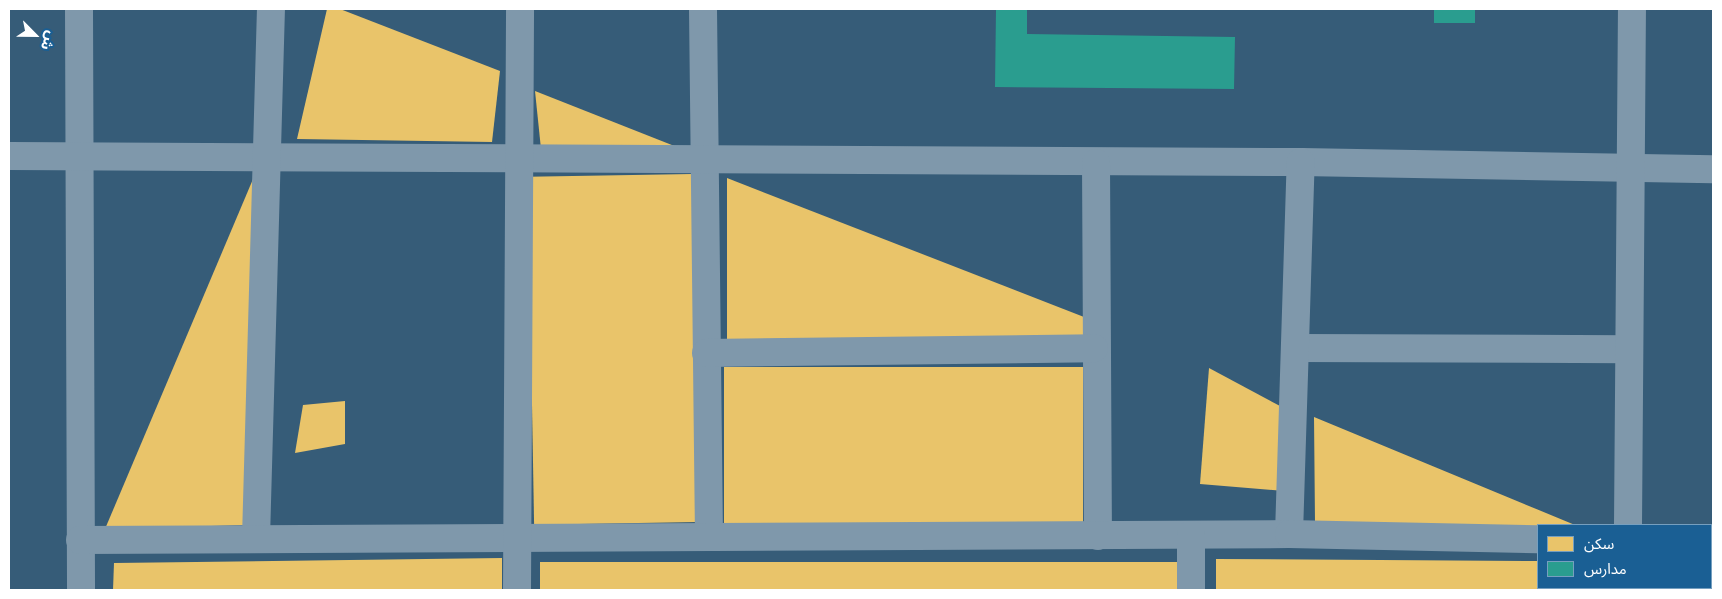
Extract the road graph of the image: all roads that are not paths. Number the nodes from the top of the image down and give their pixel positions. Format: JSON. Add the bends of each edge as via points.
{"nodes":[{"id":1,"x":79,"y":9,"type":"edge"},
{"id":2,"x":271,"y":9,"type":"edge"},
{"id":3,"x":520,"y":9,"type":"edge"},
{"id":4,"x":703,"y":9,"type":"edge"},
{"id":5,"x":1632,"y":9,"type":"edge"},
{"id":6,"x":9,"y":156,"type":"edge"},
{"id":7,"x":79,"y":157,"type":"junction"},
{"id":8,"x":267,"y":157,"type":"junction"},
{"id":9,"x":704,"y":160,"type":"junction"},
{"id":10,"x":520,"y":162,"type":"junction"},
{"id":11,"x":1302,"y":162,"type":"junction"},
{"id":12,"x":1096,"y":163,"type":"junction"},
{"id":13,"x":1633,"y":168,"type":"junction"},
{"id":14,"x":1713,"y":170,"type":"edge"},
{"id":15,"x":1094,"y":348,"type":"junction"},
{"id":16,"x":1296,"y":348,"type":"junction"},
{"id":17,"x":1627,"y":349,"type":"junction"},
{"id":18,"x":706,"y":353,"type":"junction"},
{"id":19,"x":1628,"y":524,"type":"edge"},
{"id":20,"x":1289,"y":534,"type":"junction"},
{"id":21,"x":1191,"y":535,"type":"junction"},
{"id":22,"x":709,"y":536,"type":"junction"},
{"id":23,"x":1098,"y":536,"type":"junction"},
{"id":24,"x":256,"y":538,"type":"junction"},
{"id":25,"x":1537,"y":539,"type":"edge"},
{"id":26,"x":80,"y":540,"type":"junction"},
{"id":27,"x":517,"y":540,"type":"junction"},
{"id":28,"x":81,"y":590,"type":"edge"},
{"id":29,"x":517,"y":590,"type":"edge"},
{"id":30,"x":1191,"y":590,"type":"edge"}],
"edges":[{"from":1,"to":7,"type":"street"},
{"from":2,"to":8,"type":"street"},
{"from":3,"to":10,"type":"street"},
{"from":4,"to":9,"type":"street"},
{"from":5,"to":13,"type":"street"},
{"from":6,"to":7,"type":"street"},
{"from":7,"to":8,"type":"street"},
{"from":7,"to":26,"type":"street"},
{"from":8,"to":10,"type":"street"},
{"from":8,"to":24,"type":"street"},
{"from":9,"to":10,"type":"street"},
{"from":9,"to":12,"type":"street"},
{"from":9,"to":18,"type":"street"},
{"from":10,"to":27,"type":"street"},
{"from":11,"to":12,"type":"street"},
{"from":11,"to":13,"type":"street"},
{"from":11,"to":16,"type":"street"},
{"from":12,"to":15,"type":"street"},
{"from":13,"to":14,"type":"street"},
{"from":13,"to":17,"type":"street"},
{"from":15,"to":18,"type":"street"},
{"from":15,"to":23,"type":"street"},
{"from":16,"to":17,"type":"street"},
{"from":16,"to":20,"type":"street"},
{"from":17,"to":19,"type":"street"},
{"from":18,"to":22,"type":"street"},
{"from":20,"to":21,"type":"street"},
{"from":20,"to":25,"type":"street"},
{"from":21,"to":23,"type":"street"},
{"from":21,"to":30,"type":"street"},
{"from":22,"to":23,"type":"street"},
{"from":22,"to":27,"type":"street"},
{"from":24,"to":26,"type":"street"},
{"from":24,"to":27,"type":"street"},
{"from":26,"to":28,"type":"street"},
{"from":27,"to":29,"type":"street"}]}
